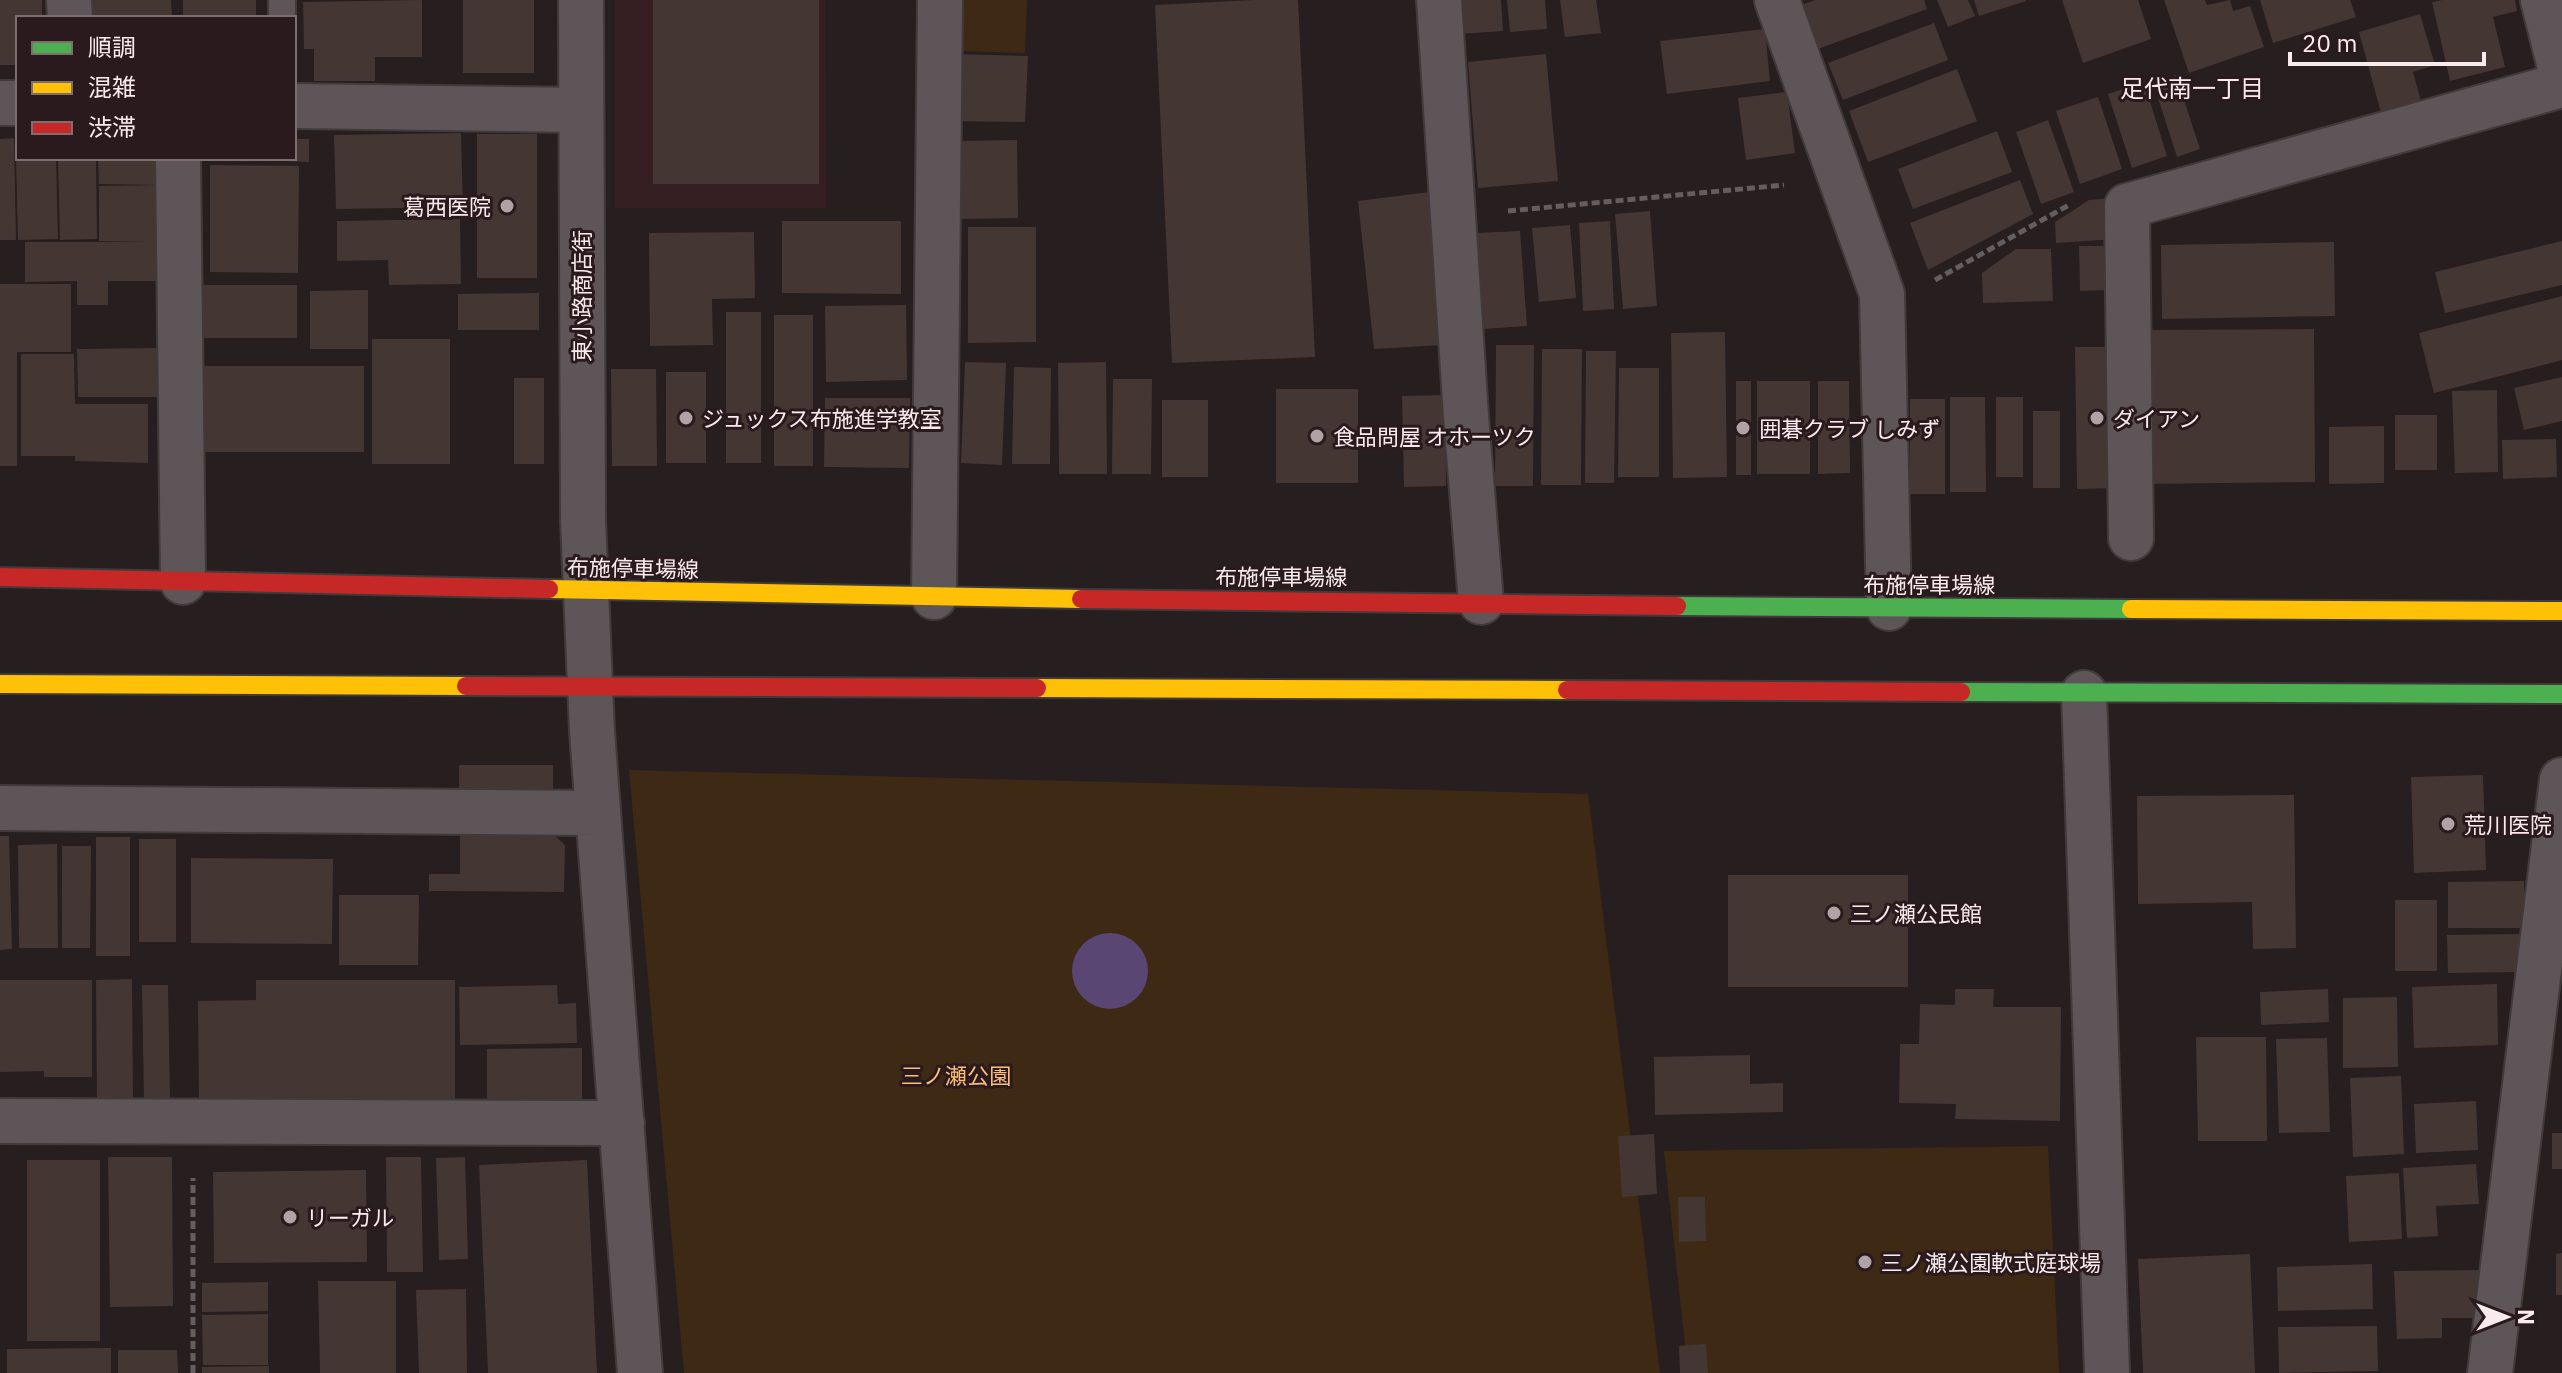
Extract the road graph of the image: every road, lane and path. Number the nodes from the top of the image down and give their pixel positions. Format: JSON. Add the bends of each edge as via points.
{"nodes":[{"id":1,"x":581,"y":0,"type":"edge"},
{"id":2,"x":940,"y":0,"type":"edge"},
{"id":3,"x":1439,"y":0,"type":"edge"},
{"id":4,"x":1777,"y":0,"type":"edge"},
{"id":5,"x":2543,"y":0,"type":"edge"},
{"id":6,"x":2562,"y":75,"type":"edge"},
{"id":7,"x":2562,"y":85,"type":"edge"},
{"id":8,"x":296,"y":106,"type":"edge"},
{"id":9,"x":580,"y":110,"type":"junction"},
{"id":10,"x":178,"y":160,"type":"edge"},
{"id":11,"x":1841,"y":180,"type":"junction"},
{"id":12,"x":2127,"y":206,"type":"junction"},
{"id":13,"x":1454,"y":217,"type":"junction"},
{"id":14,"x":1882,"y":311,"type":"junction"},
{"id":15,"x":2131,"y":538,"type":"dead end"},
{"id":16,"x":0,"y":577,"type":"edge"},
{"id":17,"x":183,"y":582,"type":"junction"},
{"id":18,"x":586,"y":591,"type":"junction"},
{"id":19,"x":934,"y":597,"type":"junction"},
{"id":20,"x":1481,"y":602,"type":"junction"},
{"id":21,"x":1889,"y":608,"type":"junction"},
{"id":22,"x":2562,"y":611,"type":"edge"},
{"id":23,"x":0,"y":684,"type":"edge"},
{"id":24,"x":591,"y":687,"type":"junction"},
{"id":25,"x":2084,"y":693,"type":"junction"},
{"id":26,"x":2562,"y":694,"type":"edge"},
{"id":27,"x":2562,"y":780,"type":"edge"},
{"id":28,"x":0,"y":808,"type":"edge"},
{"id":29,"x":598,"y":813,"type":"junction"},
{"id":30,"x":0,"y":1121,"type":"edge"},
{"id":31,"x":193,"y":1122,"type":"junction"},
{"id":32,"x":622,"y":1123,"type":"junction"},
{"id":33,"x":193,"y":1373,"type":"edge"},
{"id":34,"x":640,"y":1373,"type":"edge"},
{"id":35,"x":2107,"y":1373,"type":"edge"},
{"id":36,"x":2490,"y":1373,"type":"edge"}],
"edges":[{"from":1,"to":9,"type":"street","name":"東小路商店街"},
{"from":2,"to":19,"type":"street"},
{"from":3,"to":13,"type":"street"},
{"from":4,"to":11,"type":"street"},
{"from":5,"to":6,"type":"street"},
{"from":7,"to":12,"type":"street"},
{"from":8,"to":9,"type":"street"},
{"from":9,"to":18,"type":"street","name":"東小路商店街"},
{"from":10,"to":17,"type":"street"},
{"from":11,"to":13,"type":"path"},
{"from":11,"to":14,"type":"street","via":[[1882,294]]},
{"from":12,"to":14,"type":"path","via":[[2111,182]]},
{"from":12,"to":15,"type":"street"},
{"from":13,"to":20,"type":"street"},
{"from":14,"to":21,"type":"street"},
{"from":16,"to":17,"type":"main road","name":"布施停車場線"},
{"from":17,"to":18,"type":"main road","name":"布施停車場線"},
{"from":18,"to":19,"type":"main road","name":"布施停車場線"},
{"from":18,"to":24,"type":"street","name":"東小路商店街"},
{"from":19,"to":20,"type":"main road","name":"布施停車場線"},
{"from":20,"to":21,"type":"main road","name":"布施停車場線"},
{"from":21,"to":22,"type":"main road","name":"布施停車場線"},
{"from":23,"to":24,"type":"main road"},
{"from":24,"to":25,"type":"main road"},
{"from":24,"to":29,"type":"street","name":"東小路商店街"},
{"from":25,"to":26,"type":"main road"},
{"from":25,"to":35,"type":"street"},
{"from":27,"to":36,"type":"street"},
{"from":28,"to":29,"type":"street"},
{"from":29,"to":32,"type":"street","name":"東小路商店街"},
{"from":30,"to":31,"type":"street"},
{"from":31,"to":32,"type":"street"},
{"from":31,"to":33,"type":"path"},
{"from":32,"to":34,"type":"street","name":"東小路商店街"}]}
